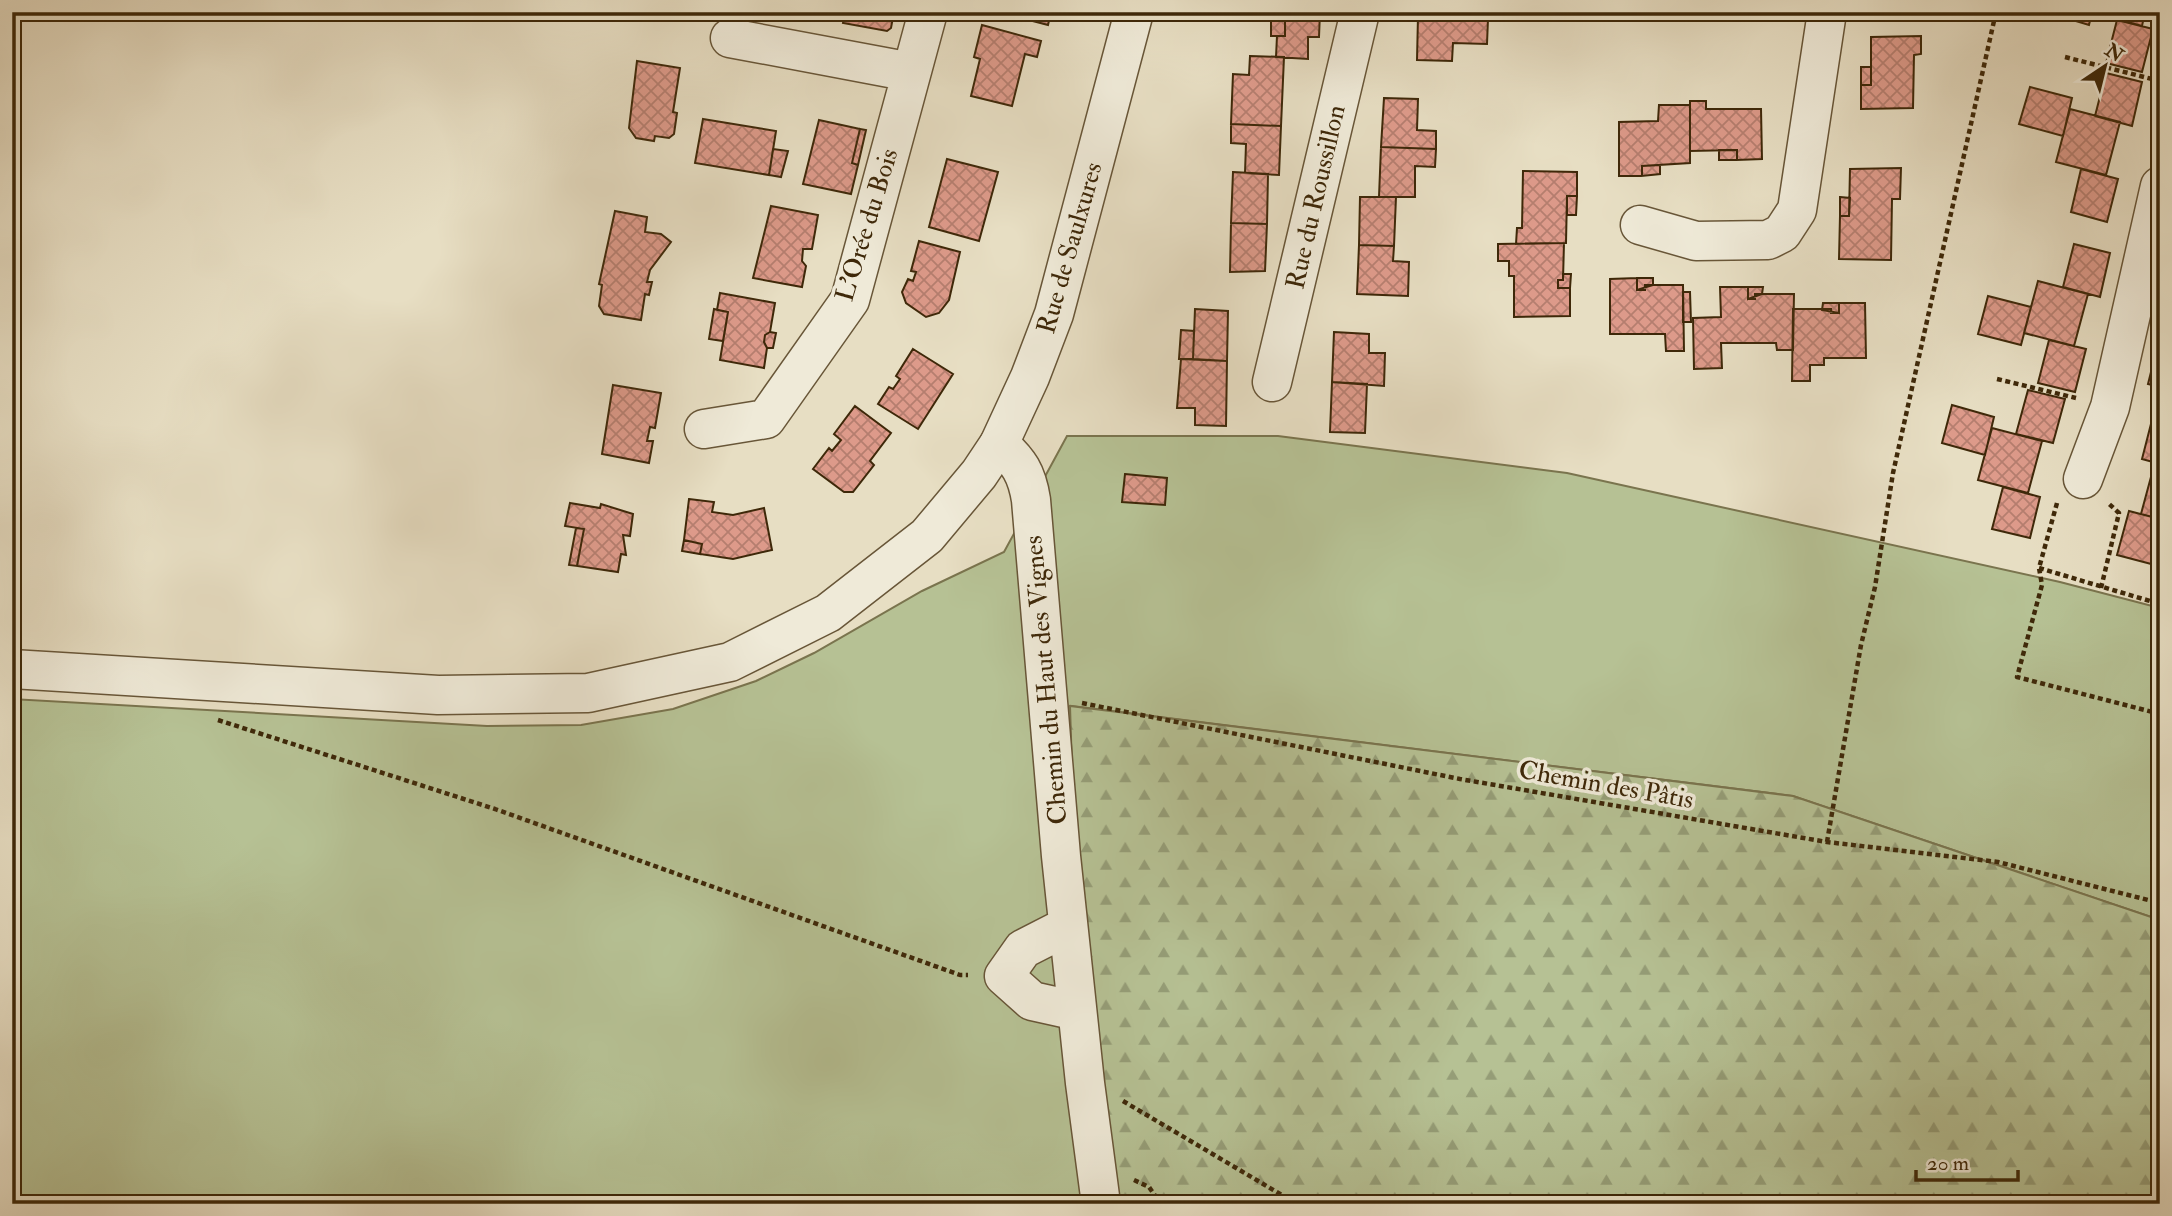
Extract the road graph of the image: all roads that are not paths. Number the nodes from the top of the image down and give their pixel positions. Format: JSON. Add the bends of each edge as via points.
{"nodes":[{"id":1,"x":928,"y":12,"type":"edge"},
{"id":2,"x":1135,"y":12,"type":"edge"},
{"id":3,"x":1360,"y":12,"type":"edge"},
{"id":4,"x":1827,"y":12,"type":"edge"},
{"id":5,"x":730,"y":38,"type":"dead end"},
{"id":6,"x":911,"y":72,"type":"junction"},
{"id":7,"x":2160,"y":186,"type":"edge"},
{"id":8,"x":1640,"y":225,"type":"dead end"},
{"id":9,"x":1272,"y":382,"type":"dead end"},
{"id":10,"x":704,"y":429,"type":"dead end"},
{"id":11,"x":989,"y":459,"type":"junction"},
{"id":12,"x":2083,"y":479,"type":"road end"},
{"id":13,"x":12,"y":669,"type":"edge"},
{"id":14,"x":1068,"y":926,"type":"junction"},
{"id":15,"x":1077,"y":1011,"type":"junction"},
{"id":16,"x":1101,"y":1204,"type":"edge"}],
"edges":[{"from":1,"to":6,"type":"street","name":"L'Orée du Bois"},
{"from":2,"to":11,"type":"street","name":"Rue de Saulxures","via":[[1054,314],[1030,377]]},
{"from":3,"to":9,"type":"street","name":"Rue du Roussillon"},
{"from":4,"to":8,"type":"street","via":[[1797,210],[1782,233],[1768,240],[1696,241]]},
{"from":5,"to":6,"type":"street"},
{"from":6,"to":10,"type":"street","name":"L'Orée du Bois","via":[[850,300],[766,419]]},
{"from":7,"to":12,"type":"street","via":[[2110,407]]},
{"from":11,"to":13,"type":"street","name":"Rue de Saulxures","via":[[927,536],[828,613],[730,662],[588,693],[438,695]]},
{"from":11,"to":14,"type":"street","name":"Chemin du Haut des Vignes","via":[[1016,458],[1027,477]]},
{"from":14,"to":15,"type":"street","name":"Chemin du Haut des Vignes"},
{"from":14,"to":15,"type":"street","via":[[1023,949],[1004,976],[1032,1001]]},
{"from":15,"to":16,"type":"street","name":"Chemin du Haut des Vignes"}]}
